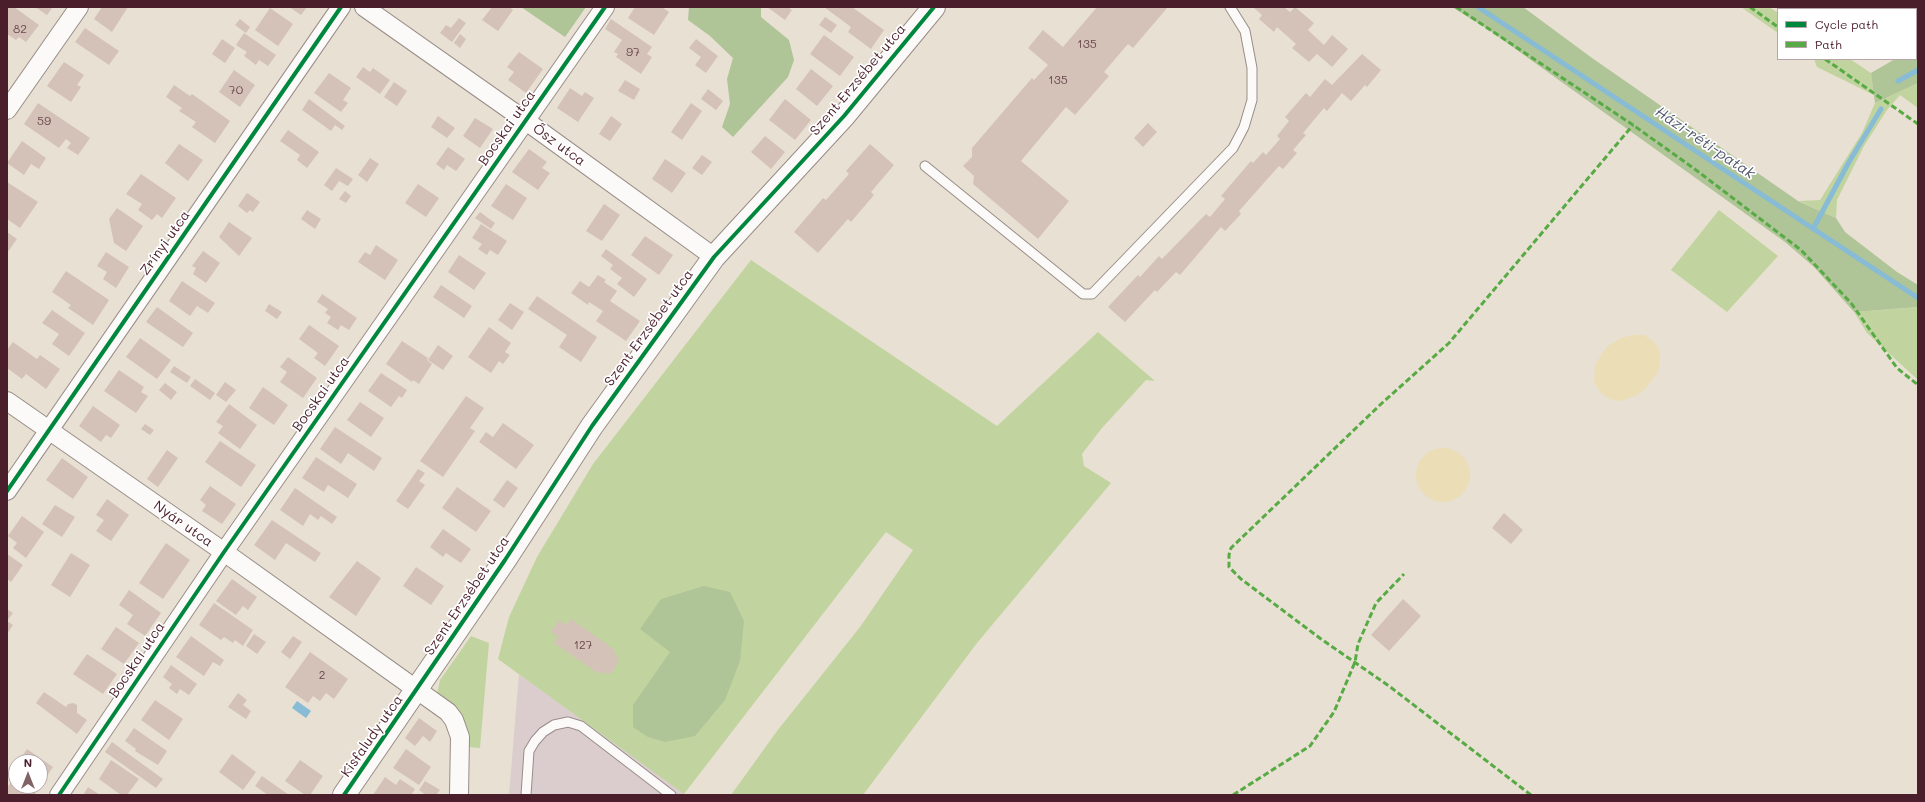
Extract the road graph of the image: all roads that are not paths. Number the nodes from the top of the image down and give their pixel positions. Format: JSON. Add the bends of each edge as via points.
{"nodes":[{"id":1,"x":79,"y":7,"type":"edge"},
{"id":2,"x":341,"y":7,"type":"edge"},
{"id":3,"x":364,"y":7,"type":"edge"},
{"id":4,"x":605,"y":7,"type":"edge"},
{"id":5,"x":934,"y":7,"type":"edge"},
{"id":6,"x":1230,"y":7,"type":"edge"},
{"id":7,"x":7,"y":110,"type":"edge"},
{"id":8,"x":526,"y":121,"type":"junction"},
{"id":9,"x":925,"y":166,"type":"dead end"},
{"id":10,"x":714,"y":257,"type":"junction"},
{"id":11,"x":7,"y":401,"type":"edge"},
{"id":12,"x":49,"y":431,"type":"junction"},
{"id":13,"x":7,"y":491,"type":"edge"},
{"id":14,"x":224,"y":552,"type":"junction"},
{"id":15,"x":417,"y":690,"type":"junction"},
{"id":16,"x":59,"y":795,"type":"edge"},
{"id":17,"x":344,"y":795,"type":"edge"},
{"id":18,"x":459,"y":795,"type":"edge"},
{"id":19,"x":526,"y":795,"type":"edge"},
{"id":20,"x":671,"y":795,"type":"edge"}],
"edges":[{"from":1,"to":7,"type":"street"},
{"from":2,"to":12,"type":"street","name":"Zrínyi utca"},
{"from":3,"to":8,"type":"street","name":"Ősz utca"},
{"from":4,"to":8,"type":"street","name":"Bocskai utca"},
{"from":5,"to":10,"type":"street","name":"Szent Erzsébet utca","via":[[844,116]]},
{"from":6,"to":9,"type":"lane","via":[[1245,31],[1252,68],[1252,100],[1244,127],[1233,148],[1092,294],[1083,294]]},
{"from":8,"to":10,"type":"street","name":"Ősz utca"},
{"from":8,"to":14,"type":"street","name":"Bocskai utca"},
{"from":10,"to":15,"type":"street","name":"Szent Erzsébet utca","via":[[588,432]]},
{"from":11,"to":12,"type":"street","name":"Nyár utca"},
{"from":12,"to":13,"type":"street","name":"Zrínyi utca"},
{"from":12,"to":14,"type":"street","name":"Nyár utca"},
{"from":14,"to":15,"type":"street","name":"Nyár utca"},
{"from":14,"to":16,"type":"street","name":"Bocskai utca"},
{"from":15,"to":17,"type":"street","name":"Kisfaludy utca"},
{"from":15,"to":18,"type":"street","name":"Nyár utca","via":[[448,712],[458,728],[462,746]]},
{"from":19,"to":20,"type":"lane","via":[[529,751],[543,732],[554,725],[568,722],[581,726]]}]}
